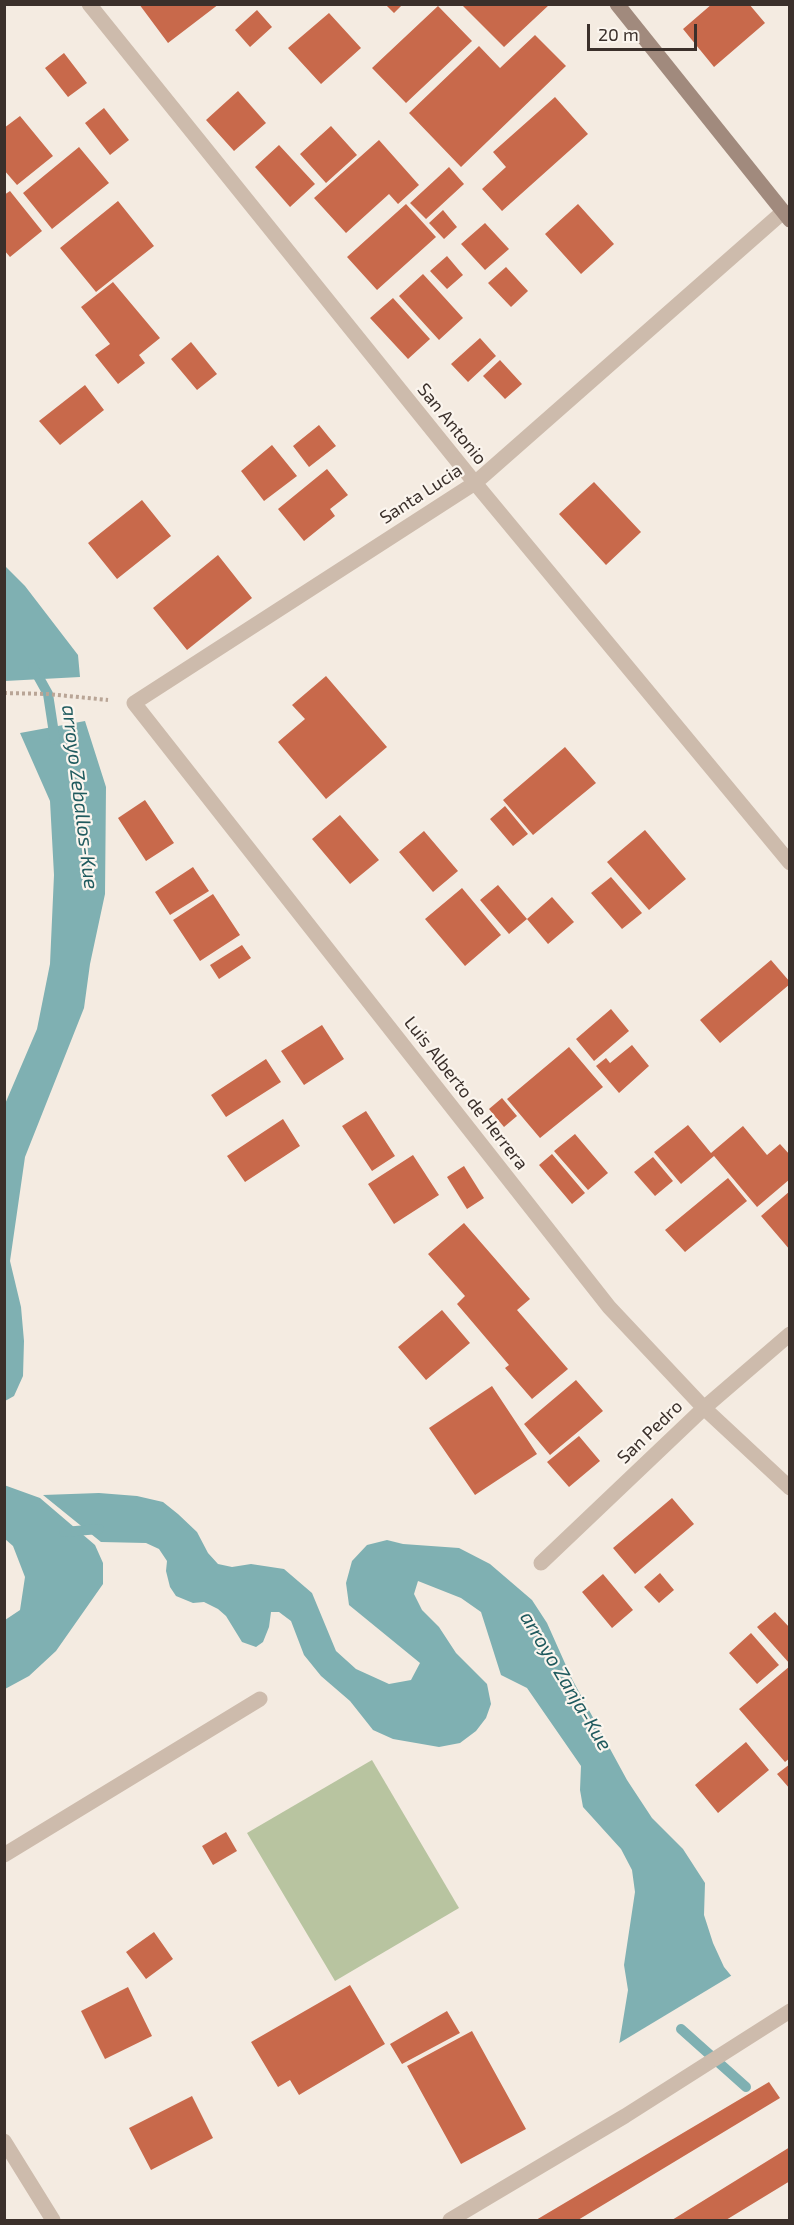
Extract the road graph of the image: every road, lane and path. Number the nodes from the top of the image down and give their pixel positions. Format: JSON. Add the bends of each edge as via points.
{"nodes":[{"id":1,"x":89,"y":4,"type":"edge"},
{"id":2,"x":617,"y":4,"type":"edge"},
{"id":3,"x":786,"y":216,"type":"edge"},
{"id":4,"x":475,"y":483,"type":"junction"},
{"id":5,"x":4,"y":693,"type":"edge"},
{"id":6,"x":134,"y":702,"type":"junction"},
{"id":7,"x":789,"y":863,"type":"edge"},
{"id":8,"x":789,"y":1334,"type":"edge"},
{"id":9,"x":704,"y":1408,"type":"junction"},
{"id":10,"x":789,"y":1488,"type":"edge"},
{"id":11,"x":541,"y":1563,"type":"dead end"},
{"id":12,"x":260,"y":1699,"type":"dead end"},
{"id":13,"x":4,"y":1855,"type":"edge"},
{"id":14,"x":789,"y":2011,"type":"edge"},
{"id":15,"x":4,"y":2141,"type":"edge"},
{"id":16,"x":53,"y":2220,"type":"edge"},
{"id":17,"x":450,"y":2220,"type":"edge"}],
"edges":[{"from":1,"to":4,"type":"street","name":"San Antonio"},
{"from":2,"to":3,"type":"street"},
{"from":3,"to":4,"type":"street","name":"Santa Lucia"},
{"from":4,"to":6,"type":"street","name":"Santa Lucia"},
{"from":4,"to":7,"type":"street","name":"San Antonio"},
{"from":5,"to":6,"type":"path"},
{"from":6,"to":9,"type":"street","name":"Luis Alberto de Herrera","via":[[609,1307]]},
{"from":8,"to":9,"type":"street","name":"San Pedro"},
{"from":9,"to":10,"type":"street","name":"Luis Alberto de Herrera"},
{"from":9,"to":11,"type":"street","name":"San Pedro"},
{"from":12,"to":13,"type":"street"},
{"from":14,"to":17,"type":"street","via":[[625,2116]]},
{"from":15,"to":16,"type":"street"}]}
